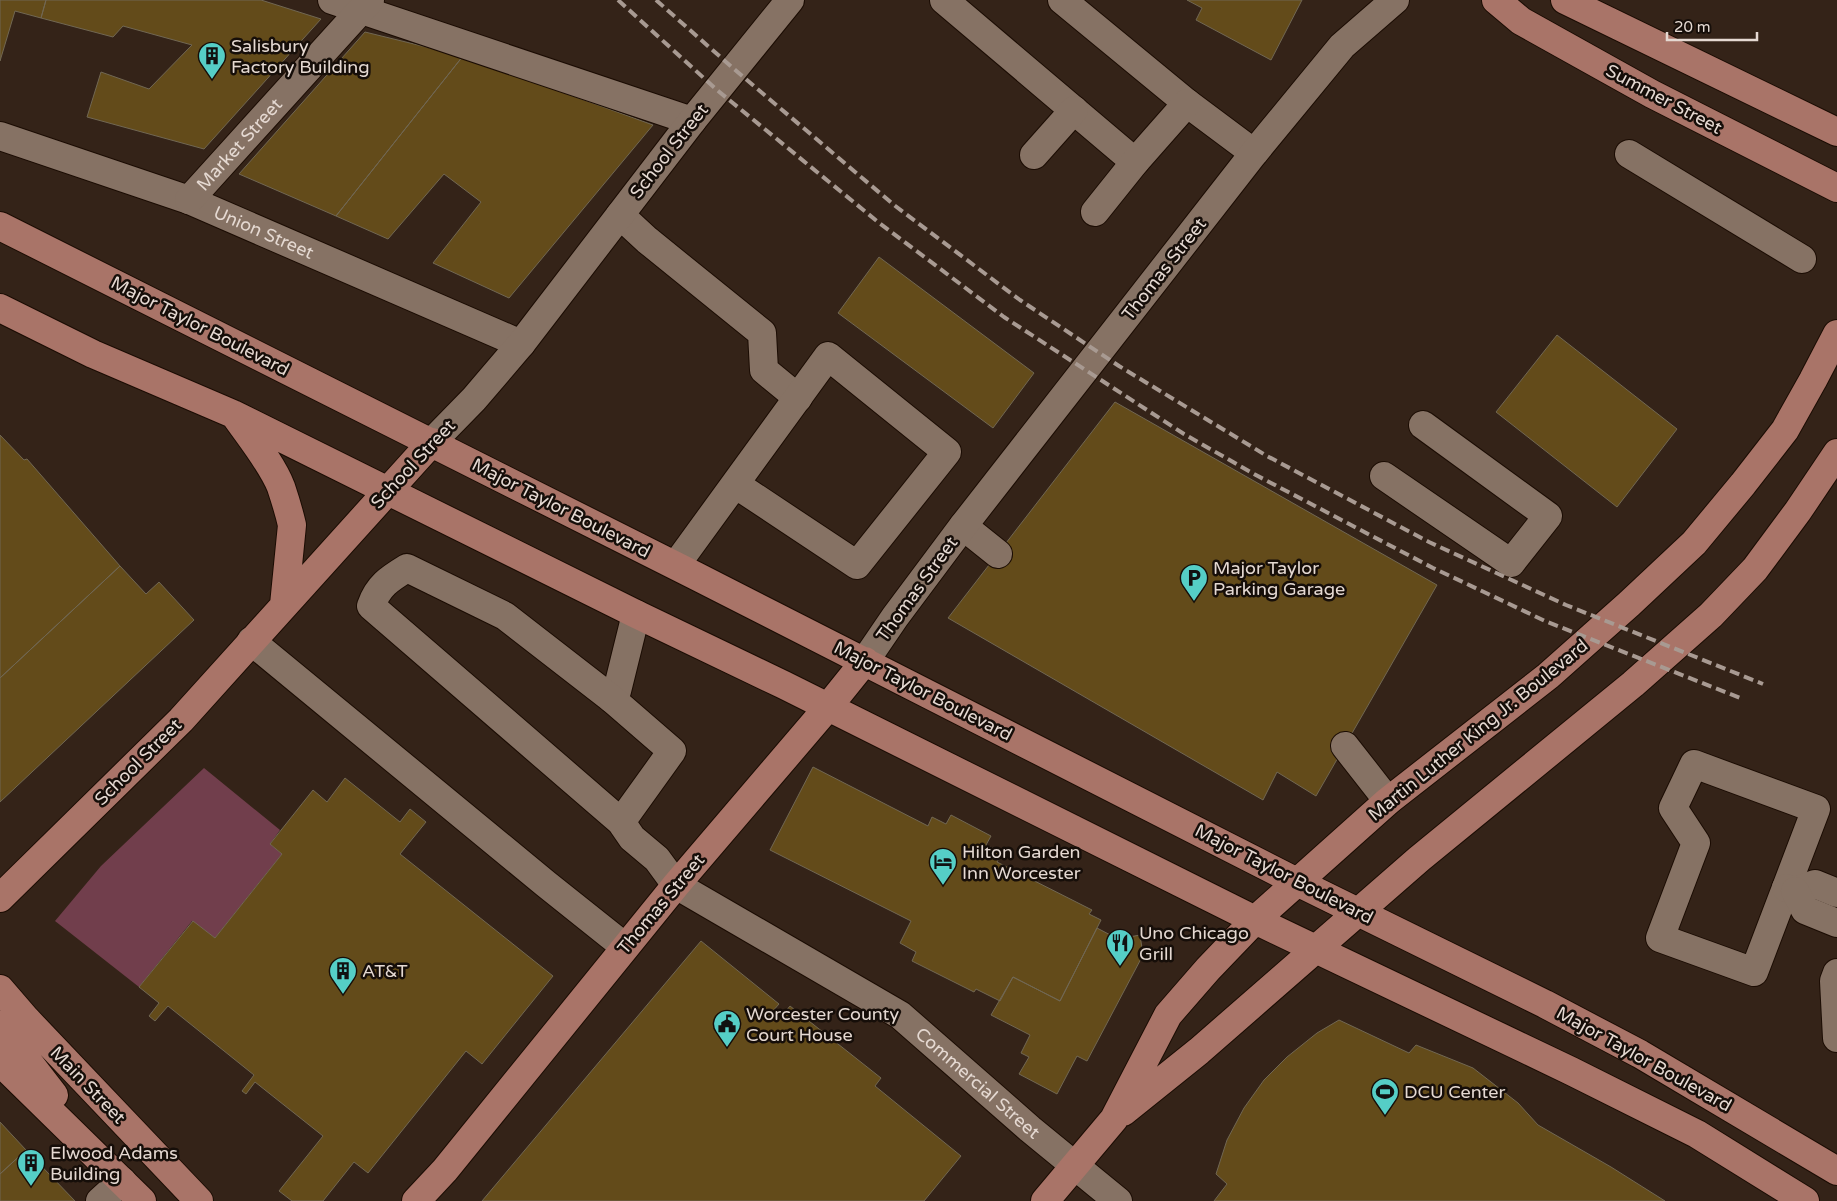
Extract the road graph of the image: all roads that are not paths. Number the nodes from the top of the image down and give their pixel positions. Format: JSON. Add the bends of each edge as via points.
{"nodes":[{"id":1,"x":332,"y":0,"type":"edge"},
{"id":2,"x":944,"y":0,"type":"edge"},
{"id":3,"x":1062,"y":0,"type":"edge"},
{"id":4,"x":1395,"y":0,"type":"edge"},
{"id":5,"x":1496,"y":0,"type":"edge"},
{"id":6,"x":1565,"y":0,"type":"edge"},
{"id":7,"x":789,"y":1,"type":"edge"},
{"id":8,"x":366,"y":5,"type":"edge"},
{"id":9,"x":1187,"y":103,"type":"junction"},
{"id":10,"x":1074,"y":110,"type":"junction"},
{"id":11,"x":692,"y":121,"type":"junction"},
{"id":12,"x":1837,"y":132,"type":"edge"},
{"id":13,"x":0,"y":136,"type":"edge"},
{"id":14,"x":1254,"y":153,"type":"junction"},
{"id":15,"x":1629,"y":154,"type":"dead end"},
{"id":16,"x":1034,"y":155,"type":"dead end"},
{"id":17,"x":1135,"y":162,"type":"junction"},
{"id":18,"x":1837,"y":188,"type":"edge"},
{"id":19,"x":189,"y":200,"type":"junction"},
{"id":20,"x":1095,"y":212,"type":"dead end"},
{"id":21,"x":620,"y":215,"type":"junction"},
{"id":22,"x":0,"y":226,"type":"edge"},
{"id":23,"x":1802,"y":259,"type":"dead end"},
{"id":24,"x":0,"y":308,"type":"edge"},
{"id":25,"x":1837,"y":334,"type":"edge"},
{"id":26,"x":521,"y":344,"type":"junction"},
{"id":27,"x":798,"y":398,"type":"junction"},
{"id":28,"x":234,"y":414,"type":"junction"},
{"id":29,"x":1423,"y":426,"type":"dead end"},
{"id":30,"x":432,"y":442,"type":"junction"},
{"id":31,"x":1837,"y":453,"type":"edge"},
{"id":32,"x":1384,"y":476,"type":"dead end"},
{"id":33,"x":735,"y":484,"type":"junction"},
{"id":34,"x":388,"y":491,"type":"junction"},
{"id":35,"x":963,"y":526,"type":"junction"},
{"id":36,"x":998,"y":554,"type":"dead end"},
{"id":37,"x":676,"y":565,"type":"junction"},
{"id":38,"x":284,"y":604,"type":"junction"},
{"id":39,"x":636,"y":614,"type":"junction"},
{"id":40,"x":251,"y":641,"type":"junction"},
{"id":41,"x":865,"y":661,"type":"junction"},
{"id":42,"x":612,"y":699,"type":"junction"},
{"id":43,"x":828,"y":707,"type":"junction"},
{"id":44,"x":1345,"y":746,"type":"dead end"},
{"id":45,"x":1388,"y":800,"type":"junction"},
{"id":46,"x":621,"y":822,"type":"junction"},
{"id":47,"x":1297,"y":882,"type":"junction"},
{"id":48,"x":676,"y":885,"type":"junction"},
{"id":49,"x":1790,"y":889,"type":"junction"},
{"id":50,"x":1837,"y":893,"type":"edge"},
{"id":51,"x":0,"y":898,"type":"edge"},
{"id":52,"x":1359,"y":912,"type":"junction"},
{"id":53,"x":1255,"y":920,"type":"junction"},
{"id":54,"x":1837,"y":923,"type":"edge"},
{"id":55,"x":625,"y":947,"type":"junction"},
{"id":56,"x":1316,"y":950,"type":"junction"},
{"id":57,"x":1837,"y":972,"type":"edge"},
{"id":58,"x":0,"y":989,"type":"edge"},
{"id":59,"x":0,"y":1025,"type":"edge"},
{"id":60,"x":1837,"y":1038,"type":"edge"},
{"id":61,"x":0,"y":1062,"type":"edge"},
{"id":62,"x":1114,"y":1119,"type":"junction"},
{"id":63,"x":1075,"y":1166,"type":"junction"},
{"id":64,"x":1837,"y":1171,"type":"edge"},
{"id":65,"x":1767,"y":1176,"type":"junction"},
{"id":66,"x":119,"y":1178,"type":"junction"},
{"id":67,"x":100,"y":1201,"type":"edge"},
{"id":68,"x":142,"y":1201,"type":"edge"},
{"id":69,"x":199,"y":1201,"type":"edge"},
{"id":70,"x":416,"y":1201,"type":"edge"},
{"id":71,"x":1045,"y":1201,"type":"edge"},
{"id":72,"x":1118,"y":1201,"type":"edge"},
{"id":73,"x":1779,"y":1201,"type":"edge"},
{"id":74,"x":1805,"y":1201,"type":"edge"}],
"edges":[{"from":1,"to":8,"type":"street"},
{"from":2,"to":10,"type":"street"},
{"from":3,"to":9,"type":"street"},
{"from":4,"to":14,"type":"street","name":"Thomas Street","via":[[1342,46]]},
{"from":5,"to":18,"type":"main road","name":"Summer Street","via":[[1521,21],[1652,94]]},
{"from":6,"to":12,"type":"main road"},
{"from":7,"to":11,"type":"street","name":"School Street"},
{"from":8,"to":11,"type":"street"},
{"from":8,"to":19,"type":"street","name":"Market Street"},
{"from":9,"to":14,"type":"street"},
{"from":9,"to":17,"type":"street"},
{"from":10,"to":16,"type":"street"},
{"from":10,"to":17,"type":"street"},
{"from":11,"to":21,"type":"street","name":"School Street"},
{"from":13,"to":19,"type":"street","name":"Union Street"},
{"from":14,"to":35,"type":"street","name":"Thomas Street"},
{"from":15,"to":23,"type":"street"},
{"from":17,"to":20,"type":"street"},
{"from":19,"to":26,"type":"street","name":"Union Street"},
{"from":21,"to":26,"type":"street","name":"School Street"},
{"from":21,"to":27,"type":"street","via":[[762,333],[764,370]]},
{"from":22,"to":30,"type":"main road","name":"Major Taylor Boulevard"},
{"from":24,"to":28,"type":"main road","via":[[93,354]]},
{"from":25,"to":45,"type":"main road","name":"Martin Luther King Jr. Boulevard","via":[[1785,430],[1694,543],[1548,676]]},
{"from":26,"to":30,"type":"street","name":"School Street"},
{"from":27,"to":33,"type":"street"},
{"from":27,"to":33,"type":"street","via":[[828,356],[946,452],[857,566]]},
{"from":28,"to":34,"type":"main road"},
{"from":28,"to":38,"type":"main road","via":[[280,485],[290,517],[292,525]]},
{"from":29,"to":32,"type":"street","via":[[1548,516],[1511,563]]},
{"from":30,"to":34,"type":"main road","name":"School Street"},
{"from":30,"to":37,"type":"main road","name":"Major Taylor Boulevard"},
{"from":31,"to":52,"type":"main road","name":"Martin Luther King Jr. Boulevard","via":[[1755,569],[1711,615]]},
{"from":33,"to":37,"type":"street"},
{"from":34,"to":38,"type":"main road","name":"School Street"},
{"from":34,"to":39,"type":"main road"},
{"from":35,"to":36,"type":"street"},
{"from":35,"to":41,"type":"street","name":"Thomas Street"},
{"from":37,"to":41,"type":"main road","name":"Major Taylor Boulevard"},
{"from":38,"to":40,"type":"main road","name":"School Street"},
{"from":39,"to":42,"type":"street","via":[[617,691]]},
{"from":39,"to":43,"type":"main road"},
{"from":40,"to":51,"type":"main road","name":"School Street","via":[[180,720]]},
{"from":40,"to":55,"type":"street"},
{"from":41,"to":43,"type":"main road","name":"Thomas Street"},
{"from":41,"to":47,"type":"main road","name":"Major Taylor Boulevard"},
{"from":42,"to":46,"type":"street","via":[[672,751]]},
{"from":42,"to":46,"type":"street","via":[[505,616],[407,568],[376,592],[371,606]]},
{"from":43,"to":48,"type":"main road","name":"Thomas Street"},
{"from":43,"to":53,"type":"main road"},
{"from":44,"to":45,"type":"street"},
{"from":45,"to":47,"type":"main road","name":"Martin Luther King Jr. Boulevard"},
{"from":46,"to":48,"type":"street","via":[[632,838],[657,859]]},
{"from":47,"to":52,"type":"main road","name":"Major Taylor Boulevard"},
{"from":47,"to":53,"type":"main road","name":"Martin Luther King Jr. Boulevard"},
{"from":48,"to":55,"type":"main road","name":"Thomas Street"},
{"from":48,"to":63,"type":"street","name":"Commercial Street","via":[[900,1016]]},
{"from":49,"to":49,"type":"street","via":[[1816,809],[1694,764],[1673,808],[1696,843],[1660,938],[1754,972]]},
{"from":49,"to":50,"type":"street","via":[[1815,884]]},
{"from":49,"to":54,"type":"street","via":[[1805,910]]},
{"from":52,"to":56,"type":"main road","name":"Martin Luther King Jr. Boulevard"},
{"from":52,"to":64,"type":"main road","name":"Major Taylor Boulevard","via":[[1589,1027],[1682,1078]]},
{"from":53,"to":56,"type":"main road"},
{"from":53,"to":62,"type":"main road","name":"Martin Luther King Jr. Boulevard","via":[[1168,1015]]},
{"from":55,"to":70,"type":"main road","name":"Thomas Street","via":[[445,1170]]},
{"from":56,"to":62,"type":"main road","name":"Martin Luther King Jr. Boulevard"},
{"from":56,"to":65,"type":"main road","via":[[1655,1113]]},
{"from":57,"to":60,"type":"street","via":[[1834,981]]},
{"from":58,"to":69,"type":"main road","name":"Main Street"},
{"from":59,"to":66,"type":"main road"},
{"from":61,"to":66,"type":"main road"},
{"from":62,"to":63,"type":"main road","name":"Martin Luther King Jr. Boulevard"},
{"from":63,"to":71,"type":"main road","name":"Martin Luther King Jr. Boulevard"},
{"from":63,"to":72,"type":"street","name":"Commercial Street"},
{"from":65,"to":73,"type":"street"},
{"from":65,"to":74,"type":"main road"},
{"from":66,"to":67,"type":"street"},
{"from":66,"to":68,"type":"main road"}]}
